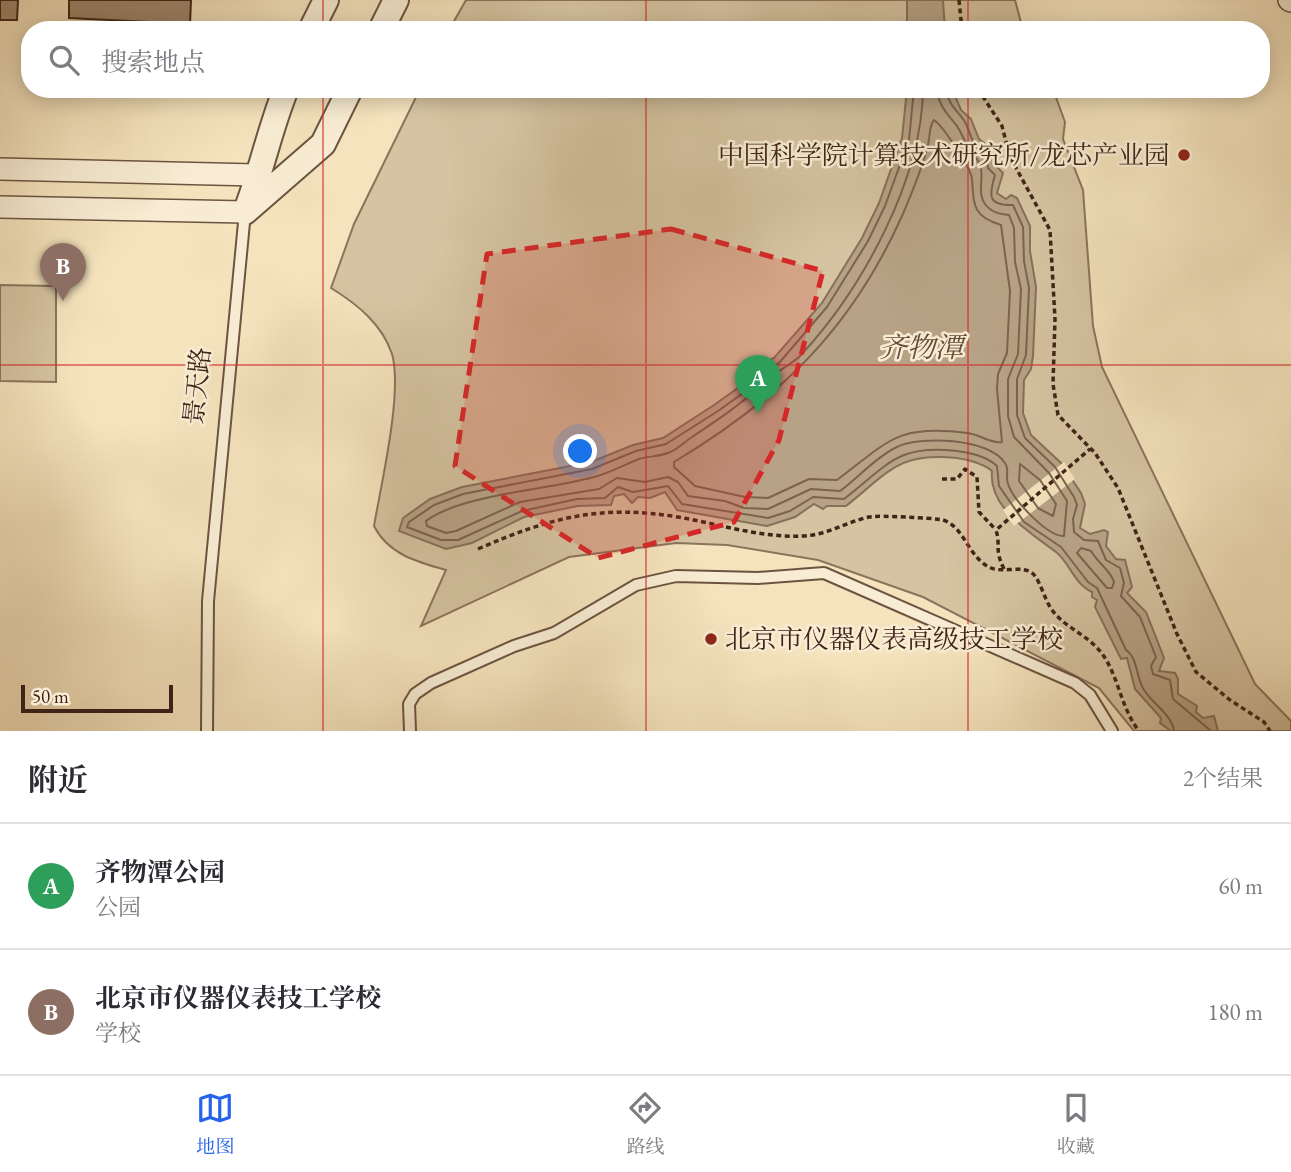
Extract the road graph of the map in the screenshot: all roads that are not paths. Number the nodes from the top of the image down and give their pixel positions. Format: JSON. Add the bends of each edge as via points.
{"nodes":[{"id":1,"x":326,"y":0,"type":"edge"},
{"id":2,"x":396,"y":0,"type":"edge"},
{"id":3,"x":315,"y":21,"type":"edge"},
{"id":4,"x":386,"y":21,"type":"edge"},
{"id":5,"x":282,"y":98,"type":"edge"},
{"id":6,"x":346,"y":98,"type":"edge"},
{"id":7,"x":0,"y":169,"type":"edge"},
{"id":8,"x":259,"y":175,"type":"junction"},
{"id":9,"x":0,"y":207,"type":"edge"},
{"id":10,"x":245,"y":212,"type":"junction"},
{"id":11,"x":207,"y":731,"type":"edge"},
{"id":12,"x":410,"y":731,"type":"edge"},
{"id":13,"x":1112,"y":731,"type":"edge"}],
"edges":[{"from":1,"to":3,"type":"street"},
{"from":2,"to":4,"type":"street"},
{"from":5,"to":8,"type":"street"},
{"from":6,"to":10,"type":"street","via":[[323,144]]},
{"from":7,"to":8,"type":"street"},
{"from":8,"to":10,"type":"street"},
{"from":9,"to":10,"type":"street"},
{"from":10,"to":11,"type":"lane","name":"景天路","via":[[208,601]]},
{"from":12,"to":13,"type":"lane","via":[[410,704],[415,694],[431,683],[554,633],[636,585],[676,576],[758,578],[824,573],[1075,682],[1090,695]]}]}
